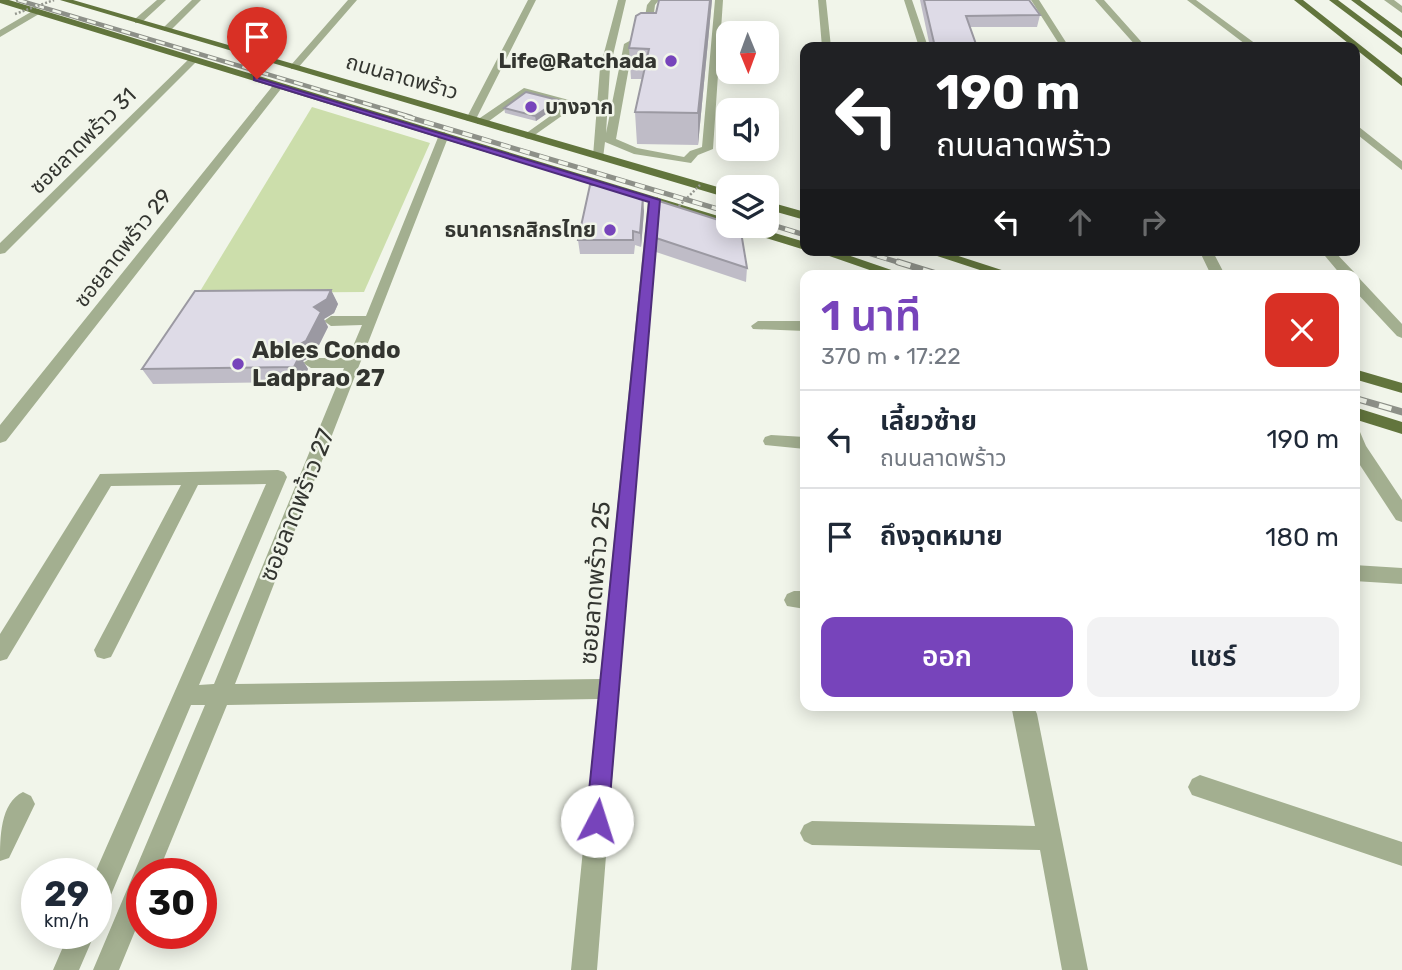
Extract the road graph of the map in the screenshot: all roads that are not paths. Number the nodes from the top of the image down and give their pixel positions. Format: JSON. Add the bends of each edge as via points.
{"nodes":[{"id":1,"x":0,"y":0,"type":"edge"},
{"id":2,"x":26,"y":0,"type":"edge"},
{"id":3,"x":64,"y":0,"type":"edge"},
{"id":4,"x":162,"y":0,"type":"edge"},
{"id":5,"x":197,"y":0,"type":"edge"},
{"id":6,"x":353,"y":0,"type":"edge"},
{"id":7,"x":532,"y":0,"type":"edge"},
{"id":8,"x":622,"y":0,"type":"edge"},
{"id":9,"x":655,"y":0,"type":"edge"},
{"id":10,"x":719,"y":0,"type":"edge"},
{"id":11,"x":822,"y":0,"type":"edge"},
{"id":12,"x":908,"y":0,"type":"edge"},
{"id":13,"x":1029,"y":0,"type":"edge"},
{"id":14,"x":1035,"y":0,"type":"edge"},
{"id":15,"x":1099,"y":0,"type":"edge"},
{"id":16,"x":1191,"y":0,"type":"edge"},
{"id":17,"x":1298,"y":0,"type":"edge"},
{"id":18,"x":1315,"y":0,"type":"edge"},
{"id":19,"x":1333,"y":0,"type":"edge"},
{"id":20,"x":1355,"y":0,"type":"edge"},
{"id":21,"x":1388,"y":0,"type":"edge"},
{"id":22,"x":14,"y":9,"type":"junction"},
{"id":23,"x":1402,"y":10,"type":"edge"},
{"id":24,"x":36,"y":12,"type":"junction"},
{"id":25,"x":138,"y":21,"type":"junction"},
{"id":26,"x":167,"y":29,"type":"junction"},
{"id":27,"x":0,"y":34,"type":"edge"},
{"id":28,"x":1402,"y":35,"type":"edge"},
{"id":29,"x":826,"y":42,"type":"edge"},
{"id":30,"x":922,"y":42,"type":"edge"},
{"id":31,"x":1054,"y":42,"type":"edge"},
{"id":32,"x":1062,"y":42,"type":"edge"},
{"id":33,"x":1137,"y":42,"type":"edge"},
{"id":34,"x":1248,"y":42,"type":"edge"},
{"id":35,"x":1351,"y":42,"type":"edge"},
{"id":36,"x":1360,"y":49,"type":"edge"},
{"id":37,"x":1402,"y":52,"type":"edge"},
{"id":38,"x":194,"y":59,"type":"junction"},
{"id":39,"x":1391,"y":60,"type":"dead end"},
{"id":40,"x":294,"y":67,"type":"junction"},
{"id":41,"x":1402,"y":83,"type":"edge"},
{"id":42,"x":279,"y":85,"type":"junction"},
{"id":43,"x":476,"y":121,"type":"junction"},
{"id":44,"x":1360,"y":130,"type":"edge"},
{"id":45,"x":444,"y":135,"type":"junction"},
{"id":46,"x":529,"y":136,"type":"junction"},
{"id":47,"x":599,"y":156,"type":"junction"},
{"id":48,"x":687,"y":160,"type":"junction"},
{"id":49,"x":1402,"y":167,"type":"edge"},
{"id":50,"x":683,"y":181,"type":"junction"},
{"id":51,"x":716,"y":191,"type":"edge"},
{"id":52,"x":654,"y":200,"type":"junction"},
{"id":53,"x":779,"y":209,"type":"edge"},
{"id":54,"x":800,"y":215,"type":"edge"},
{"id":55,"x":716,"y":219,"type":"edge"},
{"id":56,"x":778,"y":238,"type":"edge"},
{"id":57,"x":800,"y":245,"type":"edge"},
{"id":58,"x":0,"y":250,"type":"edge"},
{"id":59,"x":837,"y":256,"type":"edge"},
{"id":60,"x":945,"y":256,"type":"edge"},
{"id":61,"x":1332,"y":256,"type":"edge"},
{"id":62,"x":882,"y":270,"type":"edge"},
{"id":63,"x":993,"y":270,"type":"edge"},
{"id":64,"x":1344,"y":270,"type":"edge"},
{"id":65,"x":1360,"y":288,"type":"edge"},
{"id":66,"x":371,"y":320,"type":"junction"},
{"id":67,"x":331,"y":321,"type":"dead end"},
{"id":68,"x":758,"y":326,"type":"dead end"},
{"id":69,"x":800,"y":326,"type":"edge"},
{"id":70,"x":1402,"y":333,"type":"edge"},
{"id":71,"x":311,"y":363,"type":"dead end"},
{"id":72,"x":354,"y":363,"type":"junction"},
{"id":73,"x":1360,"y":376,"type":"edge"},
{"id":74,"x":1402,"y":388,"type":"edge"},
{"id":75,"x":1360,"y":415,"type":"edge"},
{"id":76,"x":1402,"y":428,"type":"edge"},
{"id":77,"x":0,"y":437,"type":"edge"},
{"id":78,"x":771,"y":441,"type":"dead end"},
{"id":79,"x":800,"y":443,"type":"edge"},
{"id":80,"x":1360,"y":451,"type":"edge"},
{"id":81,"x":193,"y":478,"type":"junction"},
{"id":82,"x":1402,"y":515,"type":"edge"},
{"id":83,"x":1360,"y":573,"type":"edge"},
{"id":84,"x":1402,"y":576,"type":"edge"},
{"id":85,"x":104,"y":650,"type":"dead end"},
{"id":86,"x":0,"y":652,"type":"edge"},
{"id":87,"x":610,"y":689,"type":"junction"},
{"id":88,"x":220,"y":694,"type":"junction"},
{"id":89,"x":185,"y":695,"type":"junction"},
{"id":90,"x":1025,"y":711,"type":"edge"},
{"id":91,"x":1200,"y":787,"type":"dead end"},
{"id":92,"x":23,"y":804,"type":"dead end"},
{"id":93,"x":812,"y":833,"type":"dead end"},
{"id":94,"x":1050,"y":838,"type":"junction"},
{"id":95,"x":0,"y":849,"type":"edge"},
{"id":96,"x":1402,"y":854,"type":"edge"},
{"id":97,"x":152,"y":858,"type":"edge"},
{"id":98,"x":112,"y":863,"type":"edge"},
{"id":99,"x":126,"y":922,"type":"edge"},
{"id":100,"x":75,"y":949,"type":"edge"},
{"id":101,"x":66,"y":970,"type":"edge"},
{"id":102,"x":106,"y":970,"type":"edge"},
{"id":103,"x":584,"y":970,"type":"edge"},
{"id":104,"x":1075,"y":970,"type":"edge"}],
"edges":[{"from":1,"to":22,"type":"main road","name":"ถนนลาดพร้าว"},
{"from":2,"to":22,"type":"main road"},
{"from":3,"to":25,"type":"main road","name":"ถนนลาดพร้าว"},
{"from":4,"to":25,"type":"street"},
{"from":5,"to":26,"type":"street"},
{"from":6,"to":40,"type":"street"},
{"from":7,"to":43,"type":"street"},
{"from":8,"to":47,"type":"street","via":[[605,68]]},
{"from":9,"to":48,"type":"street","via":[[646,35],[629,44],[610,142]]},
{"from":10,"to":48,"type":"street","via":[[707,149]]},
{"from":11,"to":29,"type":"street"},
{"from":12,"to":30,"type":"street"},
{"from":13,"to":31,"type":"street"},
{"from":14,"to":32,"type":"street"},
{"from":15,"to":33,"type":"street"},
{"from":16,"to":34,"type":"street"},
{"from":17,"to":35,"type":"main road"},
{"from":18,"to":39,"type":"main road"},
{"from":19,"to":37,"type":"main road"},
{"from":20,"to":28,"type":"main road"},
{"from":21,"to":23,"type":"street"},
{"from":22,"to":24,"type":"main road","name":"ถนนลาดพร้าว"},
{"from":24,"to":27,"type":"street"},
{"from":24,"to":38,"type":"main road","name":"ถนนลาดพร้าว"},
{"from":25,"to":26,"type":"main road","name":"ถนนลาดพร้าว"},
{"from":26,"to":40,"type":"main road","name":"ถนนลาดพร้าว"},
{"from":36,"to":41,"type":"main road"},
{"from":38,"to":42,"type":"main road","name":"ถนนลาดพร้าว"},
{"from":38,"to":58,"type":"street","name":"ซอยลาดพร้าว 31"},
{"from":40,"to":43,"type":"main road","name":"ถนนลาดพร้าว"},
{"from":42,"to":45,"type":"main road","name":"ถนนลาดพร้าว"},
{"from":42,"to":77,"type":"street","name":"ซอยลาดพร้าว 29"},
{"from":43,"to":46,"type":"main road","name":"ถนนลาดพร้าว"},
{"from":43,"to":46,"type":"street","via":[[524,91],[575,103]]},
{"from":44,"to":49,"type":"street"},
{"from":45,"to":52,"type":"main road","name":"ถนนลาดพร้าว"},
{"from":45,"to":66,"type":"street","name":"ซอยลาดพร้าว 27"},
{"from":46,"to":47,"type":"main road","name":"ถนนลาดพร้าว"},
{"from":47,"to":50,"type":"main road","name":"ถนนลาดพร้าว"},
{"from":48,"to":50,"type":"street"},
{"from":50,"to":51,"type":"main road","name":"ถนนลาดพร้าว"},
{"from":52,"to":55,"type":"main road","name":"ถนนลาดพร้าว"},
{"from":52,"to":87,"type":"street","name":"ซอยลาดพร้าว 25"},
{"from":53,"to":54,"type":"main road"},
{"from":56,"to":57,"type":"main road"},
{"from":59,"to":62,"type":"main road"},
{"from":60,"to":63,"type":"main road"},
{"from":61,"to":64,"type":"street"},
{"from":65,"to":70,"type":"street"},
{"from":66,"to":67,"type":"street"},
{"from":66,"to":72,"type":"street","name":"ซอยลาดพร้าว 27"},
{"from":68,"to":69,"type":"street"},
{"from":71,"to":72,"type":"street"},
{"from":72,"to":88,"type":"street","name":"ซอยลาดพร้าว 27"},
{"from":73,"to":74,"type":"main road"},
{"from":75,"to":76,"type":"main road"},
{"from":78,"to":79,"type":"street"},
{"from":80,"to":82,"type":"street"},
{"from":81,"to":85,"type":"street"},
{"from":81,"to":86,"type":"street","via":[[106,479]]},
{"from":81,"to":89,"type":"street","via":[[278,477]]},
{"from":83,"to":84,"type":"street"},
{"from":87,"to":88,"type":"street"},
{"from":87,"to":103,"type":"street","name":"ซอยลาดพร้าว 25"},
{"from":88,"to":89,"type":"street"},
{"from":88,"to":97,"type":"street","name":"ซอยลาดพร้าว 27"},
{"from":89,"to":98,"type":"street"},
{"from":90,"to":94,"type":"street"},
{"from":91,"to":96,"type":"street"},
{"from":92,"to":95,"type":"street"},
{"from":93,"to":94,"type":"street"},
{"from":94,"to":104,"type":"street"},
{"from":99,"to":102,"type":"street"},
{"from":100,"to":101,"type":"street"}]}
